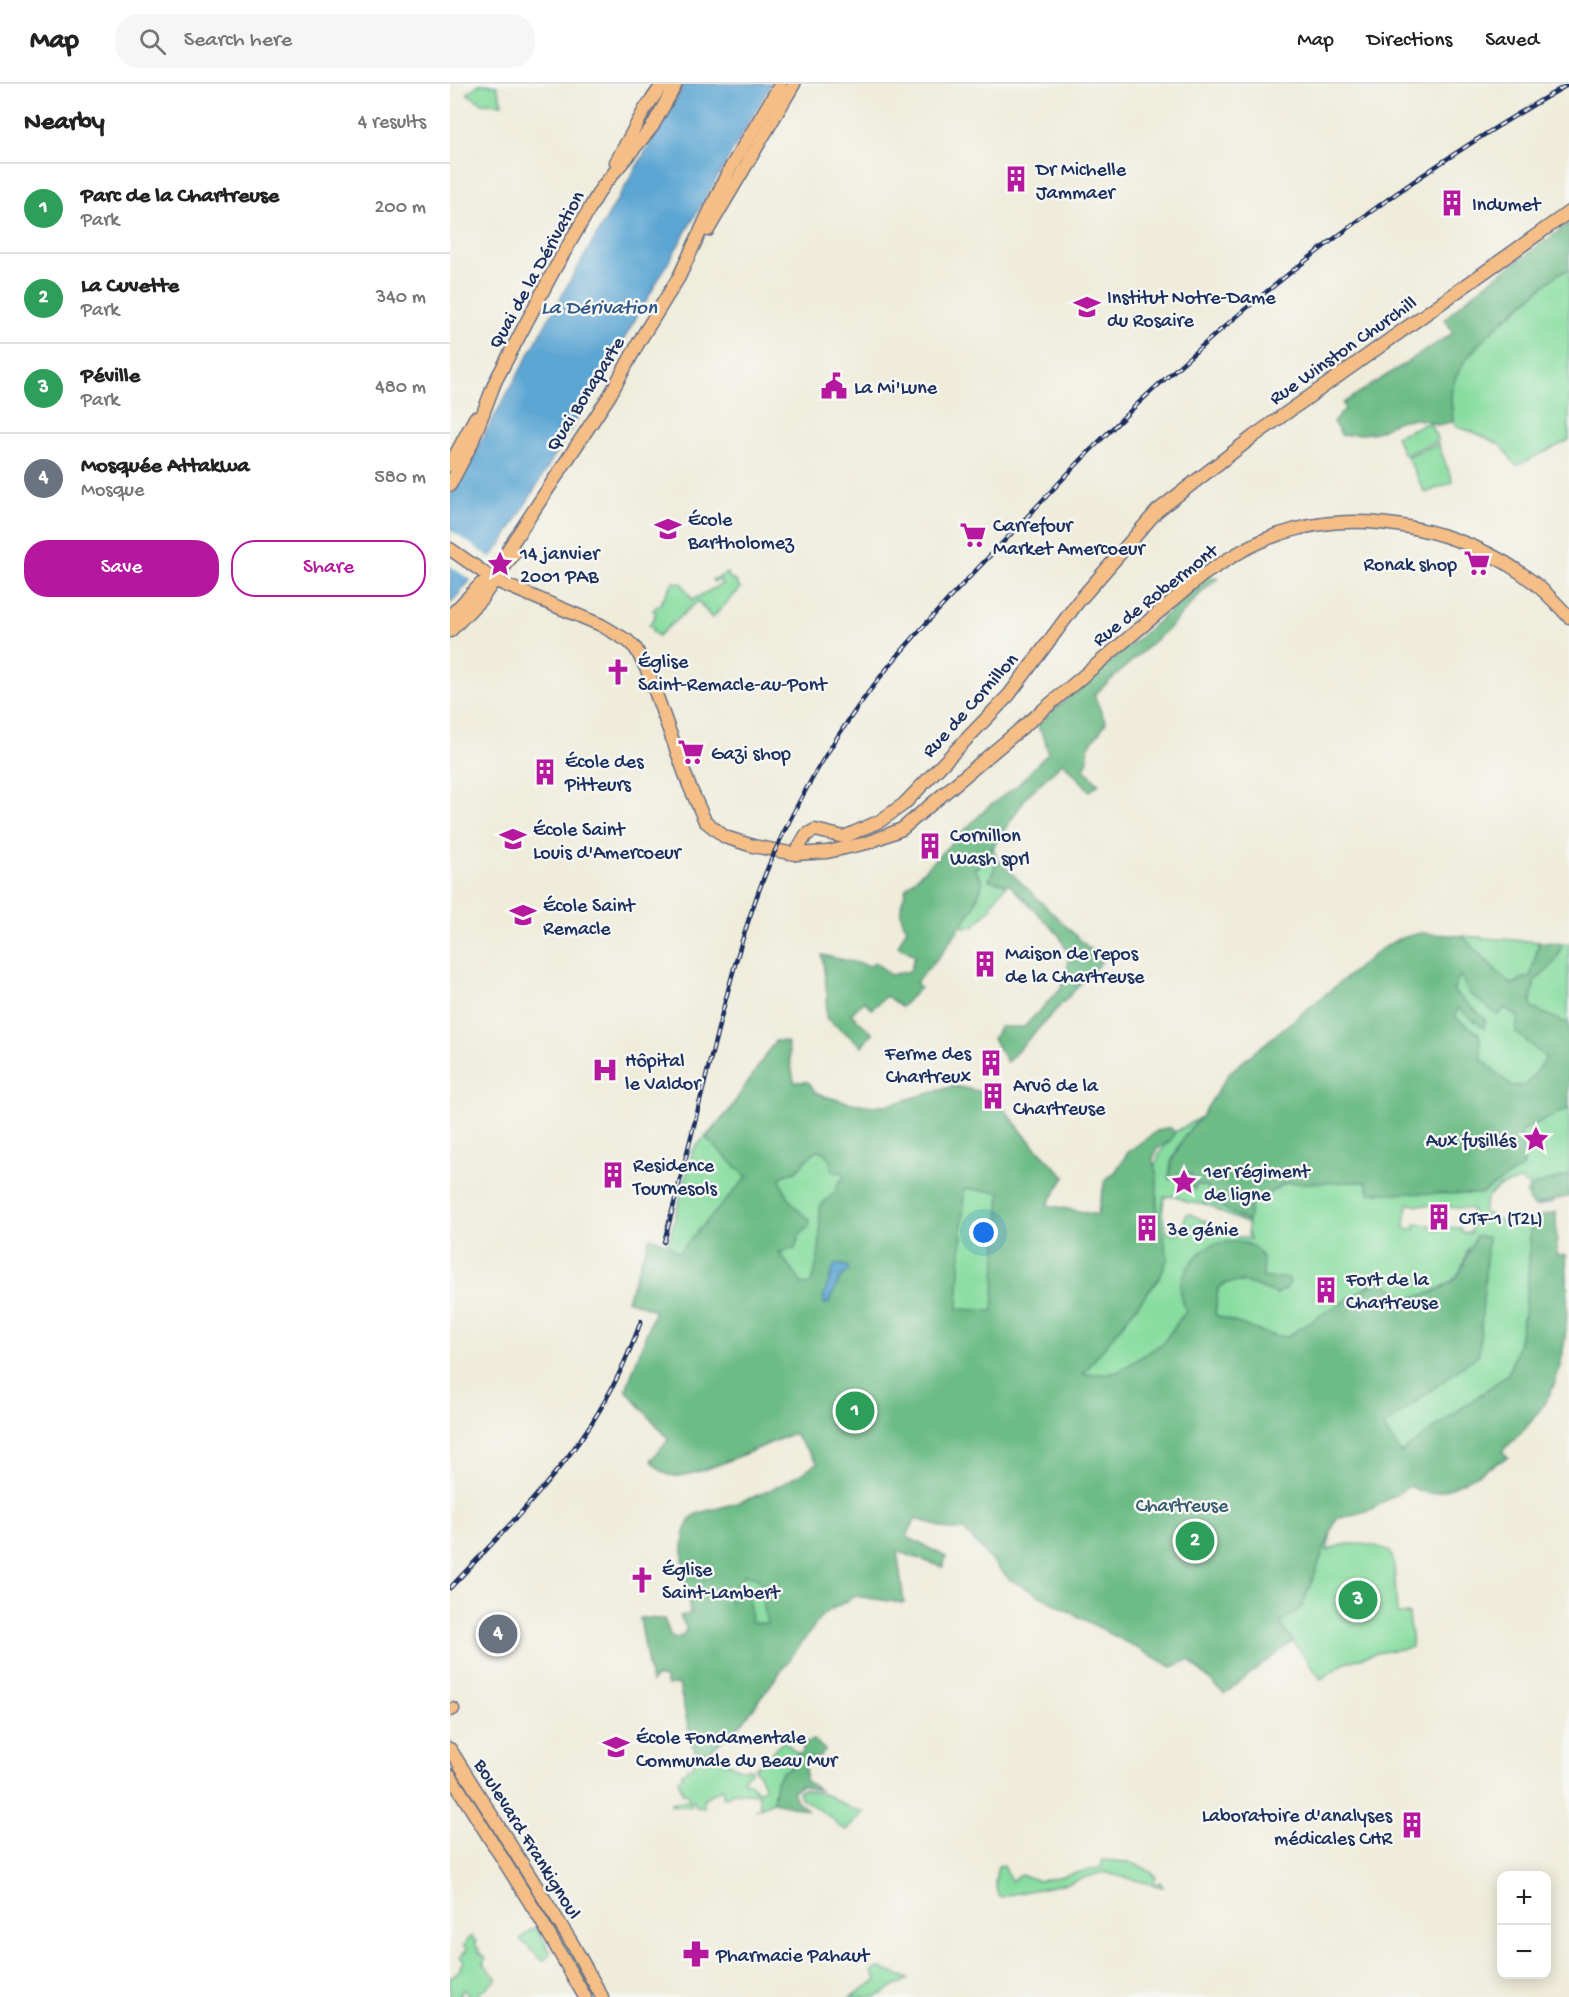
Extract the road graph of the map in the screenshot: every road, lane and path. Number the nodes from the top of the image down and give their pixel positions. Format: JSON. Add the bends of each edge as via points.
{"nodes":[{"id":1,"x":663,"y":84,"type":"edge"},
{"id":2,"x":676,"y":84,"type":"edge"},
{"id":3,"x":794,"y":84,"type":"edge"},
{"id":4,"x":780,"y":85,"type":"edge"},
{"id":5,"x":602,"y":187,"type":"junction"},
{"id":6,"x":1569,"y":212,"type":"edge"},
{"id":7,"x":679,"y":277,"type":"junction"},
{"id":8,"x":490,"y":394,"type":"junction"},
{"id":9,"x":610,"y":395,"type":"junction"},
{"id":10,"x":450,"y":465,"type":"edge"},
{"id":11,"x":450,"y":485,"type":"edge"},
{"id":12,"x":1143,"y":525,"type":"joint"},
{"id":13,"x":450,"y":549,"type":"edge"},
{"id":14,"x":501,"y":560,"type":"dead end"},
{"id":15,"x":482,"y":578,"type":"junction"},
{"id":16,"x":496,"y":580,"type":"junction"},
{"id":17,"x":450,"y":616,"type":"edge"},
{"id":18,"x":1569,"y":616,"type":"edge"},
{"id":19,"x":450,"y":631,"type":"edge"},
{"id":20,"x":795,"y":854,"type":"junction"},
{"id":21,"x":450,"y":1749,"type":"edge"},
{"id":22,"x":450,"y":1775,"type":"edge"},
{"id":23,"x":585,"y":1997,"type":"edge"},
{"id":24,"x":602,"y":1997,"type":"edge"}],
"edges":[{"from":1,"to":5,"type":"main road"},
{"from":2,"to":5,"type":"main road","name":"Quai de la Dérivation","via":[[651,127]]},
{"from":3,"to":7,"type":"main road"},
{"from":4,"to":7,"type":"main road","name":"Quai Bonaparte","via":[[728,172]]},
{"from":5,"to":8,"type":"main road","name":"Quai de la Dérivation"},
{"from":6,"to":12,"type":"main road","name":"Rue Winston Churchill","via":[[1254,436]]},
{"from":7,"to":9,"type":"main road","name":"Quai Bonaparte"},
{"from":8,"to":10,"type":"main road"},
{"from":8,"to":11,"type":"main road","name":"Quai de la Dérivation","via":[[471,445]]},
{"from":9,"to":14,"type":"main road","name":"Quai Bonaparte"},
{"from":9,"to":16,"type":"main road","via":[[569,471]]},
{"from":12,"to":20,"type":"main road","name":"Rue de Cornillon","via":[[1009,695],[904,804],[880,821],[844,837],[815,831],[806,835]]},
{"from":13,"to":15,"type":"main road","name":"Rue de Robermont"},
{"from":15,"to":16,"type":"main road","name":"Rue de Robermont"},
{"from":15,"to":17,"type":"main road"},
{"from":16,"to":19,"type":"main road"},
{"from":16,"to":20,"type":"main road","name":"Rue de Robermont","via":[[601,625],[628,641],[648,672],[705,821],[739,843]]},
{"from":18,"to":20,"type":"main road","name":"Rue de Robermont","via":[[1531,580],[1495,557],[1414,527],[1372,522],[1326,524],[1282,533],[1243,550],[1203,575],[902,829],[867,843],[828,852]]},
{"from":21,"to":24,"type":"main road","name":"Boulevard Frankignoul"},
{"from":22,"to":23,"type":"main road","name":"Boulevard Frankignoul"}]}
